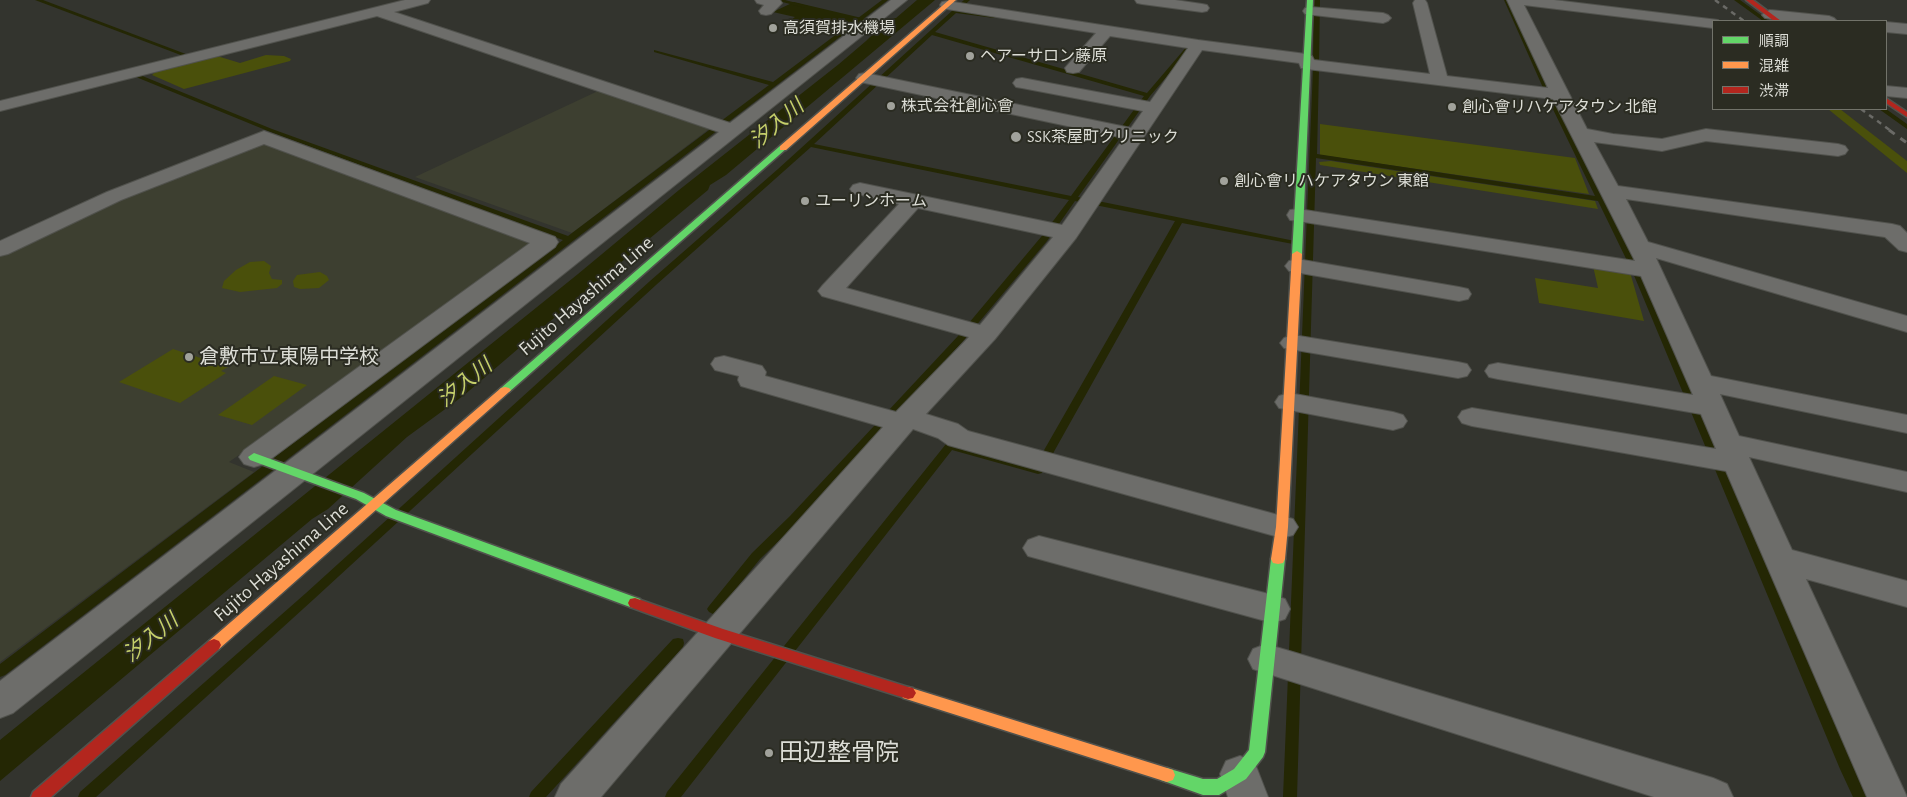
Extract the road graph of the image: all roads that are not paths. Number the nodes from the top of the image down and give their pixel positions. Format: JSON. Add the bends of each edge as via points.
{"nodes":[{"id":1,"x":423,"y":0,"type":"edge"},
{"id":2,"x":900,"y":0,"type":"edge"},
{"id":3,"x":1142,"y":0,"type":"edge"},
{"id":4,"x":1515,"y":0,"type":"edge"},
{"id":5,"x":1749,"y":0,"type":"edge"},
{"id":6,"x":1420,"y":3,"type":"dead end"},
{"id":7,"x":955,"y":5,"type":"edge"},
{"id":8,"x":1050,"y":6,"type":"dead end"},
{"id":9,"x":1314,"y":8,"type":"edge"},
{"id":10,"x":377,"y":11,"type":"junction"},
{"id":11,"x":1383,"y":18,"type":"dead end"},
{"id":12,"x":1774,"y":18,"type":"edge"},
{"id":13,"x":1037,"y":19,"type":"junction"},
{"id":14,"x":1811,"y":20,"type":"edge"},
{"id":15,"x":1712,"y":23,"type":"edge"},
{"id":16,"x":1887,"y":27,"type":"edge"},
{"id":17,"x":1907,"y":29,"type":"edge"},
{"id":18,"x":1105,"y":32,"type":"junction"},
{"id":19,"x":1190,"y":43,"type":"junction"},
{"id":20,"x":1306,"y":61,"type":"junction"},
{"id":21,"x":1073,"y":68,"type":"dead end"},
{"id":22,"x":1440,"y":78,"type":"junction"},
{"id":23,"x":873,"y":80,"type":"junction"},
{"id":24,"x":1022,"y":83,"type":"dead end"},
{"id":25,"x":1887,"y":91,"type":"edge"},
{"id":26,"x":1907,"y":93,"type":"edge"},
{"id":27,"x":1560,"y":95,"type":"junction"},
{"id":28,"x":1887,"y":101,"type":"edge"},
{"id":29,"x":0,"y":106,"type":"edge"},
{"id":30,"x":1146,"y":107,"type":"junction"},
{"id":31,"x":1907,"y":115,"type":"edge"},
{"id":32,"x":723,"y":127,"type":"junction"},
{"id":33,"x":1127,"y":133,"type":"junction"},
{"id":34,"x":1579,"y":133,"type":"junction"},
{"id":35,"x":1838,"y":150,"type":"dead end"},
{"id":36,"x":860,"y":189,"type":"dead end"},
{"id":37,"x":1610,"y":191,"type":"junction"},
{"id":38,"x":913,"y":200,"type":"junction"},
{"id":39,"x":1306,"y":217,"type":"junction"},
{"id":40,"x":1056,"y":231,"type":"junction"},
{"id":41,"x":1907,"y":245,"type":"edge"},
{"id":42,"x":0,"y":249,"type":"edge"},
{"id":43,"x":1639,"y":256,"type":"junction"},
{"id":44,"x":1305,"y":267,"type":"junction"},
{"id":45,"x":1459,"y":294,"type":"dead end"},
{"id":46,"x":1907,"y":324,"type":"edge"},
{"id":47,"x":975,"y":330,"type":"junction"},
{"id":48,"x":1302,"y":344,"type":"junction"},
{"id":49,"x":724,"y":364,"type":"dead end"},
{"id":50,"x":1458,"y":370,"type":"dead end"},
{"id":51,"x":1498,"y":372,"type":"dead end"},
{"id":52,"x":1697,"y":399,"type":"junction"},
{"id":53,"x":1300,"y":404,"type":"junction"},
{"id":54,"x":1472,"y":417,"type":"dead end"},
{"id":55,"x":895,"y":419,"type":"junction"},
{"id":56,"x":1393,"y":421,"type":"dead end"},
{"id":57,"x":1907,"y":424,"type":"edge"},
{"id":58,"x":1724,"y":456,"type":"junction"},
{"id":59,"x":258,"y":459,"type":"joint"},
{"id":60,"x":291,"y":470,"type":"junction"},
{"id":61,"x":1907,"y":482,"type":"edge"},
{"id":62,"x":375,"y":505,"type":"junction"},
{"id":63,"x":1282,"y":527,"type":"junction"},
{"id":64,"x":1039,"y":548,"type":"dead end"},
{"id":65,"x":1780,"y":559,"type":"junction"},
{"id":66,"x":1907,"y":594,"type":"edge"},
{"id":67,"x":1273,"y":609,"type":"junction"},
{"id":68,"x":720,"y":634,"type":"junction"},
{"id":69,"x":1283,"y":664,"type":"junction"},
{"id":70,"x":0,"y":702,"type":"edge"},
{"id":71,"x":1244,"y":786,"type":"edge"},
{"id":72,"x":39,"y":797,"type":"edge"},
{"id":73,"x":575,"y":797,"type":"edge"},
{"id":74,"x":1713,"y":797,"type":"edge"},
{"id":75,"x":1887,"y":797,"type":"edge"}],
"edges":[{"from":1,"to":10,"type":"street"},
{"from":2,"to":32,"type":"street"},
{"from":3,"to":19,"type":"street","via":[[1205,5]]},
{"from":4,"to":15,"type":"street"},
{"from":4,"to":27,"type":"street"},
{"from":5,"to":12,"type":"street"},
{"from":6,"to":22,"type":"street"},
{"from":7,"to":13,"type":"street"},
{"from":7,"to":23,"type":"street","name":"Fujito Hayashima Line"},
{"from":8,"to":13,"type":"street"},
{"from":9,"to":11,"type":"street"},
{"from":9,"to":20,"type":"street"},
{"from":10,"to":29,"type":"street"},
{"from":10,"to":32,"type":"street"},
{"from":12,"to":14,"type":"street"},
{"from":13,"to":18,"type":"street"},
{"from":16,"to":17,"type":"street"},
{"from":18,"to":19,"type":"street"},
{"from":18,"to":21,"type":"street"},
{"from":19,"to":20,"type":"street"},
{"from":19,"to":30,"type":"street"},
{"from":20,"to":22,"type":"street"},
{"from":20,"to":39,"type":"street"},
{"from":22,"to":27,"type":"street"},
{"from":23,"to":33,"type":"street"},
{"from":23,"to":62,"type":"street","name":"Fujito Hayashima Line"},
{"from":24,"to":30,"type":"street"},
{"from":25,"to":26,"type":"street"},
{"from":27,"to":34,"type":"street"},
{"from":28,"to":31,"type":"street"},
{"from":30,"to":33,"type":"street"},
{"from":32,"to":60,"type":"street"},
{"from":33,"to":40,"type":"street","via":[[1090,202]]},
{"from":34,"to":35,"type":"street","via":[[1662,145],[1706,136]]},
{"from":34,"to":37,"type":"street"},
{"from":36,"to":38,"type":"street"},
{"from":37,"to":41,"type":"street","via":[[1892,231]]},
{"from":37,"to":43,"type":"street"},
{"from":38,"to":40,"type":"street"},
{"from":38,"to":47,"type":"street","via":[[830,291]]},
{"from":39,"to":43,"type":"street"},
{"from":39,"to":44,"type":"street"},
{"from":40,"to":47,"type":"street"},
{"from":42,"to":59,"type":"street","via":[[114,196],[264,137],[547,242]]},
{"from":43,"to":46,"type":"street"},
{"from":43,"to":52,"type":"street"},
{"from":44,"to":45,"type":"street"},
{"from":44,"to":48,"type":"street"},
{"from":47,"to":55,"type":"street"},
{"from":48,"to":50,"type":"street"},
{"from":48,"to":53,"type":"street"},
{"from":49,"to":55,"type":"street","via":[[753,372],[751,380]]},
{"from":51,"to":52,"type":"street"},
{"from":52,"to":57,"type":"street"},
{"from":52,"to":58,"type":"street"},
{"from":53,"to":56,"type":"street"},
{"from":53,"to":63,"type":"street"},
{"from":54,"to":58,"type":"street"},
{"from":55,"to":63,"type":"street","via":[[948,431],[958,438]]},
{"from":55,"to":68,"type":"street"},
{"from":58,"to":61,"type":"street"},
{"from":58,"to":65,"type":"street"},
{"from":59,"to":60,"type":"street"},
{"from":60,"to":62,"type":"street","via":[[360,496]]},
{"from":60,"to":70,"type":"street"},
{"from":62,"to":68,"type":"street"},
{"from":62,"to":72,"type":"street","name":"Fujito Hayashima Line"},
{"from":63,"to":67,"type":"street"},
{"from":64,"to":67,"type":"street"},
{"from":65,"to":66,"type":"street"},
{"from":65,"to":75,"type":"street"},
{"from":67,"to":69,"type":"street"},
{"from":68,"to":71,"type":"street","via":[[1202,787]]},
{"from":68,"to":73,"type":"street"},
{"from":69,"to":71,"type":"street"},
{"from":69,"to":74,"type":"street"}]}
